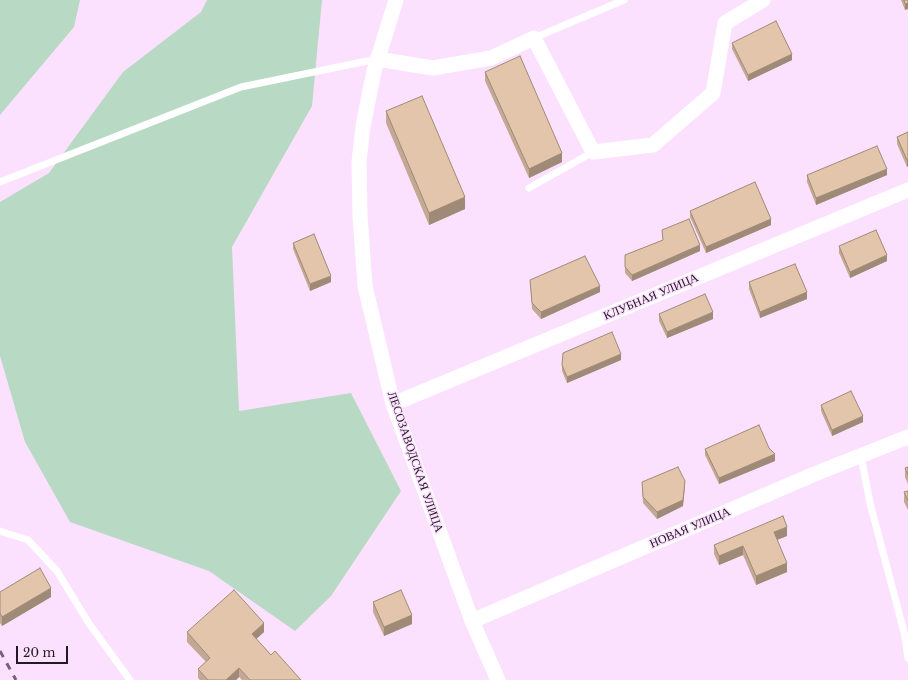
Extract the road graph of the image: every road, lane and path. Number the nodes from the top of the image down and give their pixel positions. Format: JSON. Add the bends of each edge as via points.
{"nodes":[{"id":1,"x":396,"y":0,"type":"edge"},
{"id":2,"x":624,"y":0,"type":"edge"},
{"id":3,"x":763,"y":0,"type":"edge"},
{"id":4,"x":534,"y":38,"type":"junction"},
{"id":5,"x":378,"y":59,"type":"junction"},
{"id":6,"x":593,"y":152,"type":"junction"},
{"id":7,"x":0,"y":182,"type":"edge"},
{"id":8,"x":529,"y":188,"type":"dead end"},
{"id":9,"x":908,"y":190,"type":"edge"},
{"id":10,"x":393,"y":404,"type":"junction"},
{"id":11,"x":908,"y":437,"type":"edge"},
{"id":12,"x":861,"y":456,"type":"junction"},
{"id":13,"x":0,"y":531,"type":"edge"},
{"id":14,"x":472,"y":621,"type":"junction"},
{"id":15,"x":901,"y":622,"type":"junction"},
{"id":16,"x":908,"y":627,"type":"edge"},
{"id":17,"x":908,"y":658,"type":"edge"},
{"id":18,"x":130,"y":680,"type":"edge"},
{"id":19,"x":498,"y":680,"type":"edge"}],
"edges":[{"from":1,"to":5,"type":"street","name":"ЛЕСОЗАВОДСКАЯ УЛИЦА"},
{"from":2,"to":4,"type":"lane"},
{"from":3,"to":6,"type":"street","via":[[725,23],[713,93],[653,145]]},
{"from":4,"to":5,"type":"street","via":[[491,58],[433,68]]},
{"from":4,"to":6,"type":"street"},
{"from":5,"to":7,"type":"lane","via":[[241,87]]},
{"from":5,"to":10,"type":"street","name":"ЛЕСОЗАВОДСКАЯ УЛИЦА","via":[[362,126],[359,162],[360,215],[365,286]]},
{"from":6,"to":8,"type":"lane"},
{"from":9,"to":10,"type":"street","name":"КЛУБНАЯ УЛИЦА"},
{"from":10,"to":14,"type":"street","name":"ЛЕСОЗАВОДСКАЯ УЛИЦА"},
{"from":11,"to":12,"type":"street","name":"НОВАЯ УЛИЦА"},
{"from":12,"to":14,"type":"street","name":"НОВАЯ УЛИЦА"},
{"from":12,"to":15,"type":"lane","via":[[870,503]]},
{"from":13,"to":18,"type":"lane","via":[[28,540],[57,571],[88,622]]},
{"from":14,"to":19,"type":"street","name":"ЛЕСОЗАВОДСКАЯ УЛИЦА"},
{"from":15,"to":16,"type":"lane"},
{"from":15,"to":17,"type":"lane"}]}
